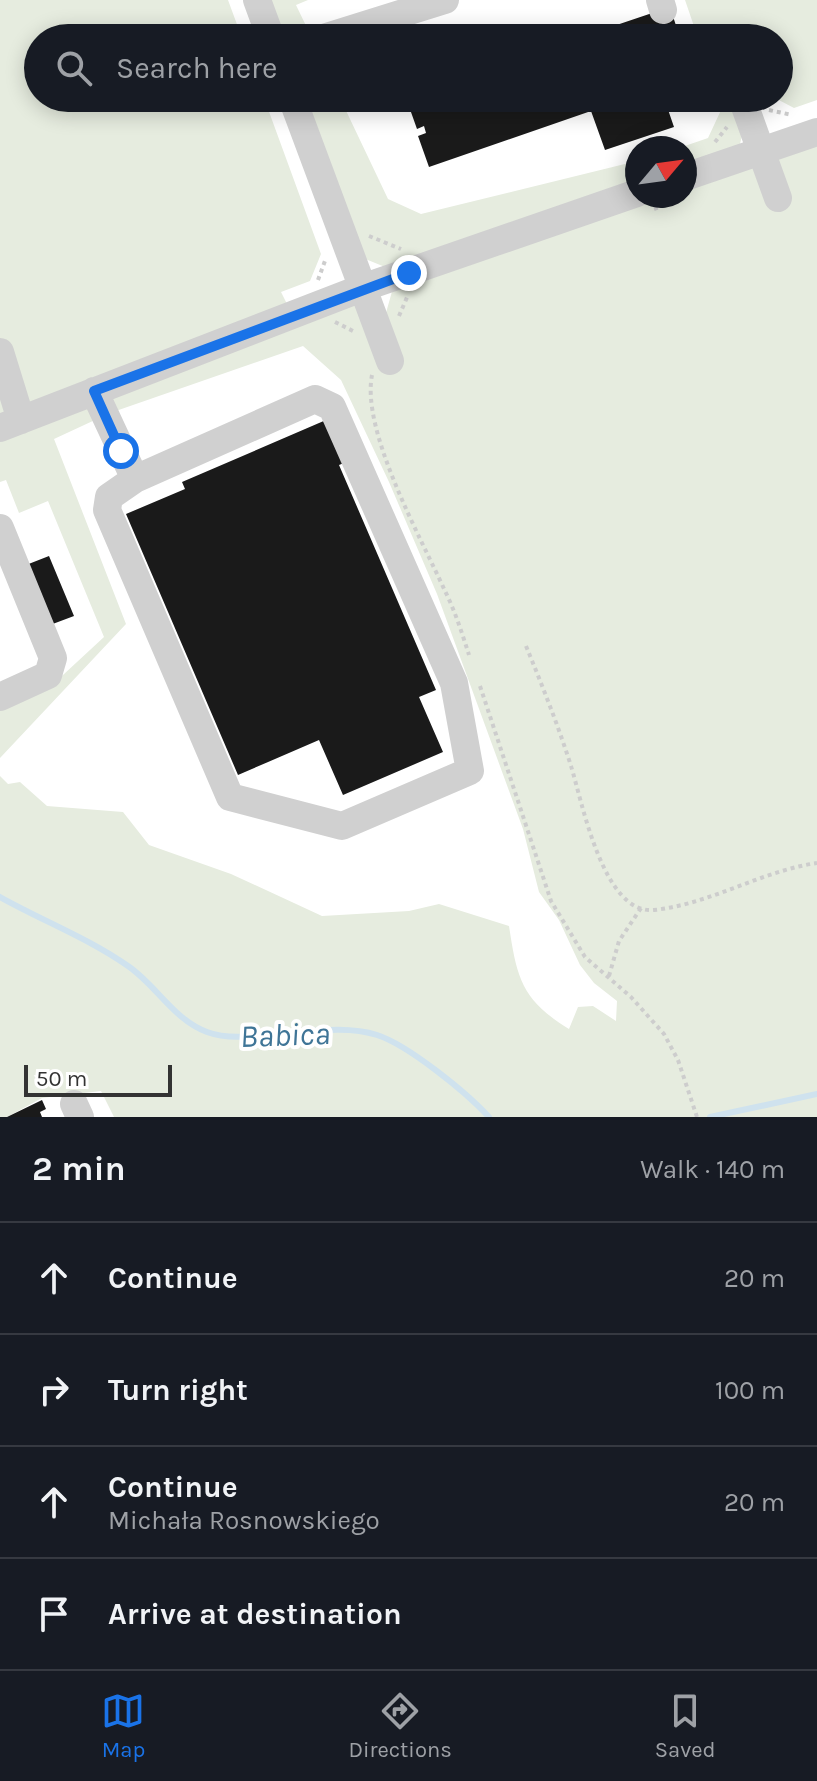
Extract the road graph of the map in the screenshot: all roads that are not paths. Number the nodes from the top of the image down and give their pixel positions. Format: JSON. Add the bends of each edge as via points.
{"nodes":[{"id":1,"x":257,"y":0,"type":"edge"},
{"id":2,"x":445,"y":0,"type":"edge"},
{"id":3,"x":266,"y":24,"type":"edge"},
{"id":4,"x":368,"y":24,"type":"edge"},
{"id":5,"x":297,"y":112,"type":"edge"},
{"id":6,"x":747,"y":112,"type":"edge"},
{"id":7,"x":817,"y":132,"type":"edge"},
{"id":8,"x":761,"y":151,"type":"junction"},
{"id":9,"x":697,"y":181,"type":"edge"},
{"id":10,"x":778,"y":198,"type":"dead end"},
{"id":11,"x":625,"y":208,"type":"edge"},
{"id":12,"x":362,"y":288,"type":"junction"},
{"id":13,"x":0,"y":352,"type":"edge"},
{"id":14,"x":390,"y":361,"type":"dead end"},
{"id":15,"x":94,"y":391,"type":"junction"},
{"id":16,"x":10,"y":424,"type":"edge"},
{"id":17,"x":135,"y":479,"type":"junction"},
{"id":18,"x":0,"y":528,"type":"edge"},
{"id":19,"x":6,"y":563,"type":"edge"},
{"id":20,"x":0,"y":697,"type":"edge"}],
"edges":[{"from":1,"to":3,"type":"street"},
{"from":2,"to":4,"type":"street"},
{"from":5,"to":12,"type":"street"},
{"from":6,"to":8,"type":"street"},
{"from":7,"to":8,"type":"street"},
{"from":8,"to":9,"type":"street"},
{"from":8,"to":10,"type":"street"},
{"from":11,"to":12,"type":"street"},
{"from":12,"to":14,"type":"street"},
{"from":12,"to":15,"type":"street"},
{"from":13,"to":16,"type":"street"},
{"from":15,"to":16,"type":"street"},
{"from":15,"to":17,"type":"street"},
{"from":17,"to":17,"type":"street","via":[[315,399],[332,407],[362,496],[454,683],[470,771],[342,826],[230,797],[107,510],[109,497]]},
{"from":18,"to":19,"type":"street"},
{"from":19,"to":20,"type":"street","via":[[53,658],[53,668],[41,680]]}]}
